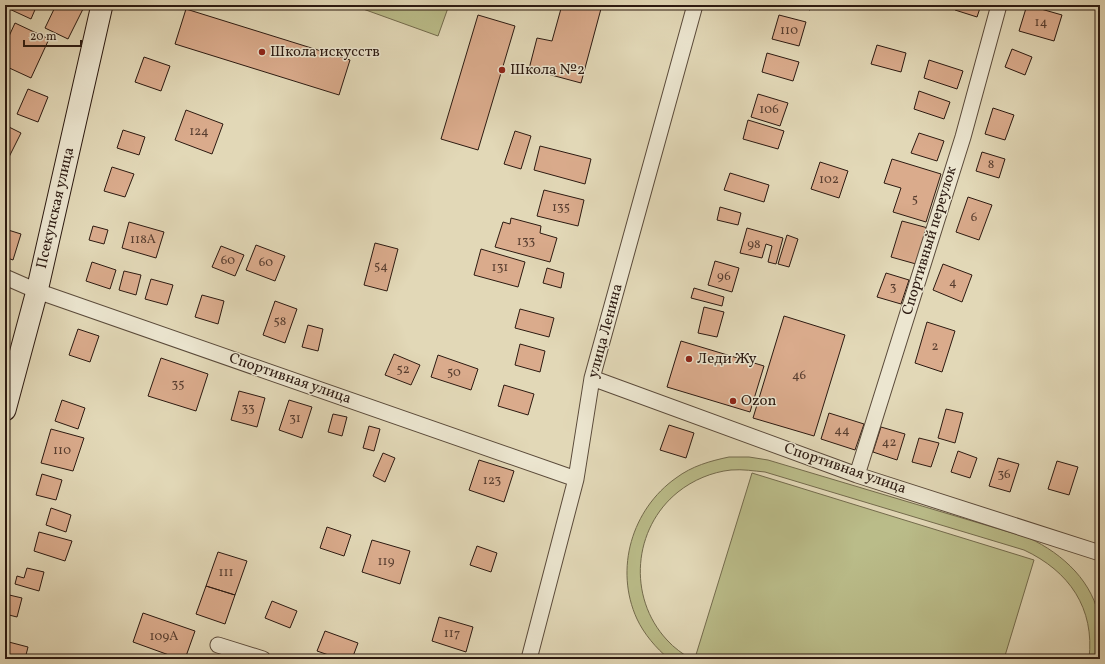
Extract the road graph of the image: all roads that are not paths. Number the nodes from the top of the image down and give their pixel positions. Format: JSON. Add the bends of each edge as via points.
{"nodes":[{"id":1,"x":102,"y":5,"type":"edge"},
{"id":2,"x":695,"y":5,"type":"edge"},
{"id":3,"x":999,"y":5,"type":"edge"},
{"id":4,"x":5,"y":277,"type":"edge"},
{"id":5,"x":37,"y":291,"type":"junction"},
{"id":6,"x":592,"y":378,"type":"junction"},
{"id":7,"x":5,"y":410,"type":"edge"},
{"id":8,"x":857,"y":475,"type":"junction"},
{"id":9,"x":576,"y":479,"type":"junction"},
{"id":10,"x":1100,"y":552,"type":"edge"},
{"id":11,"x":218,"y":645,"type":"dead end"},
{"id":12,"x":262,"y":659,"type":"edge"},
{"id":13,"x":529,"y":659,"type":"edge"}],
"edges":[{"from":1,"to":5,"type":"street","name":"Псекупская улица"},
{"from":2,"to":6,"type":"street","name":"улица Ленина"},
{"from":3,"to":8,"type":"street","name":"Спортивный переулок","via":[[962,137]]},
{"from":4,"to":5,"type":"street","name":"Спортивная улица"},
{"from":5,"to":7,"type":"street","name":"Псекупская улица"},
{"from":5,"to":9,"type":"street","name":"Спортивная улица"},
{"from":6,"to":8,"type":"street","name":"Спортивная улица"},
{"from":6,"to":9,"type":"street","name":"улица Ленина"},
{"from":8,"to":10,"type":"street","name":"Спортивная улица"},
{"from":9,"to":13,"type":"street","name":"улица Ленина"},
{"from":11,"to":12,"type":"street"}]}
